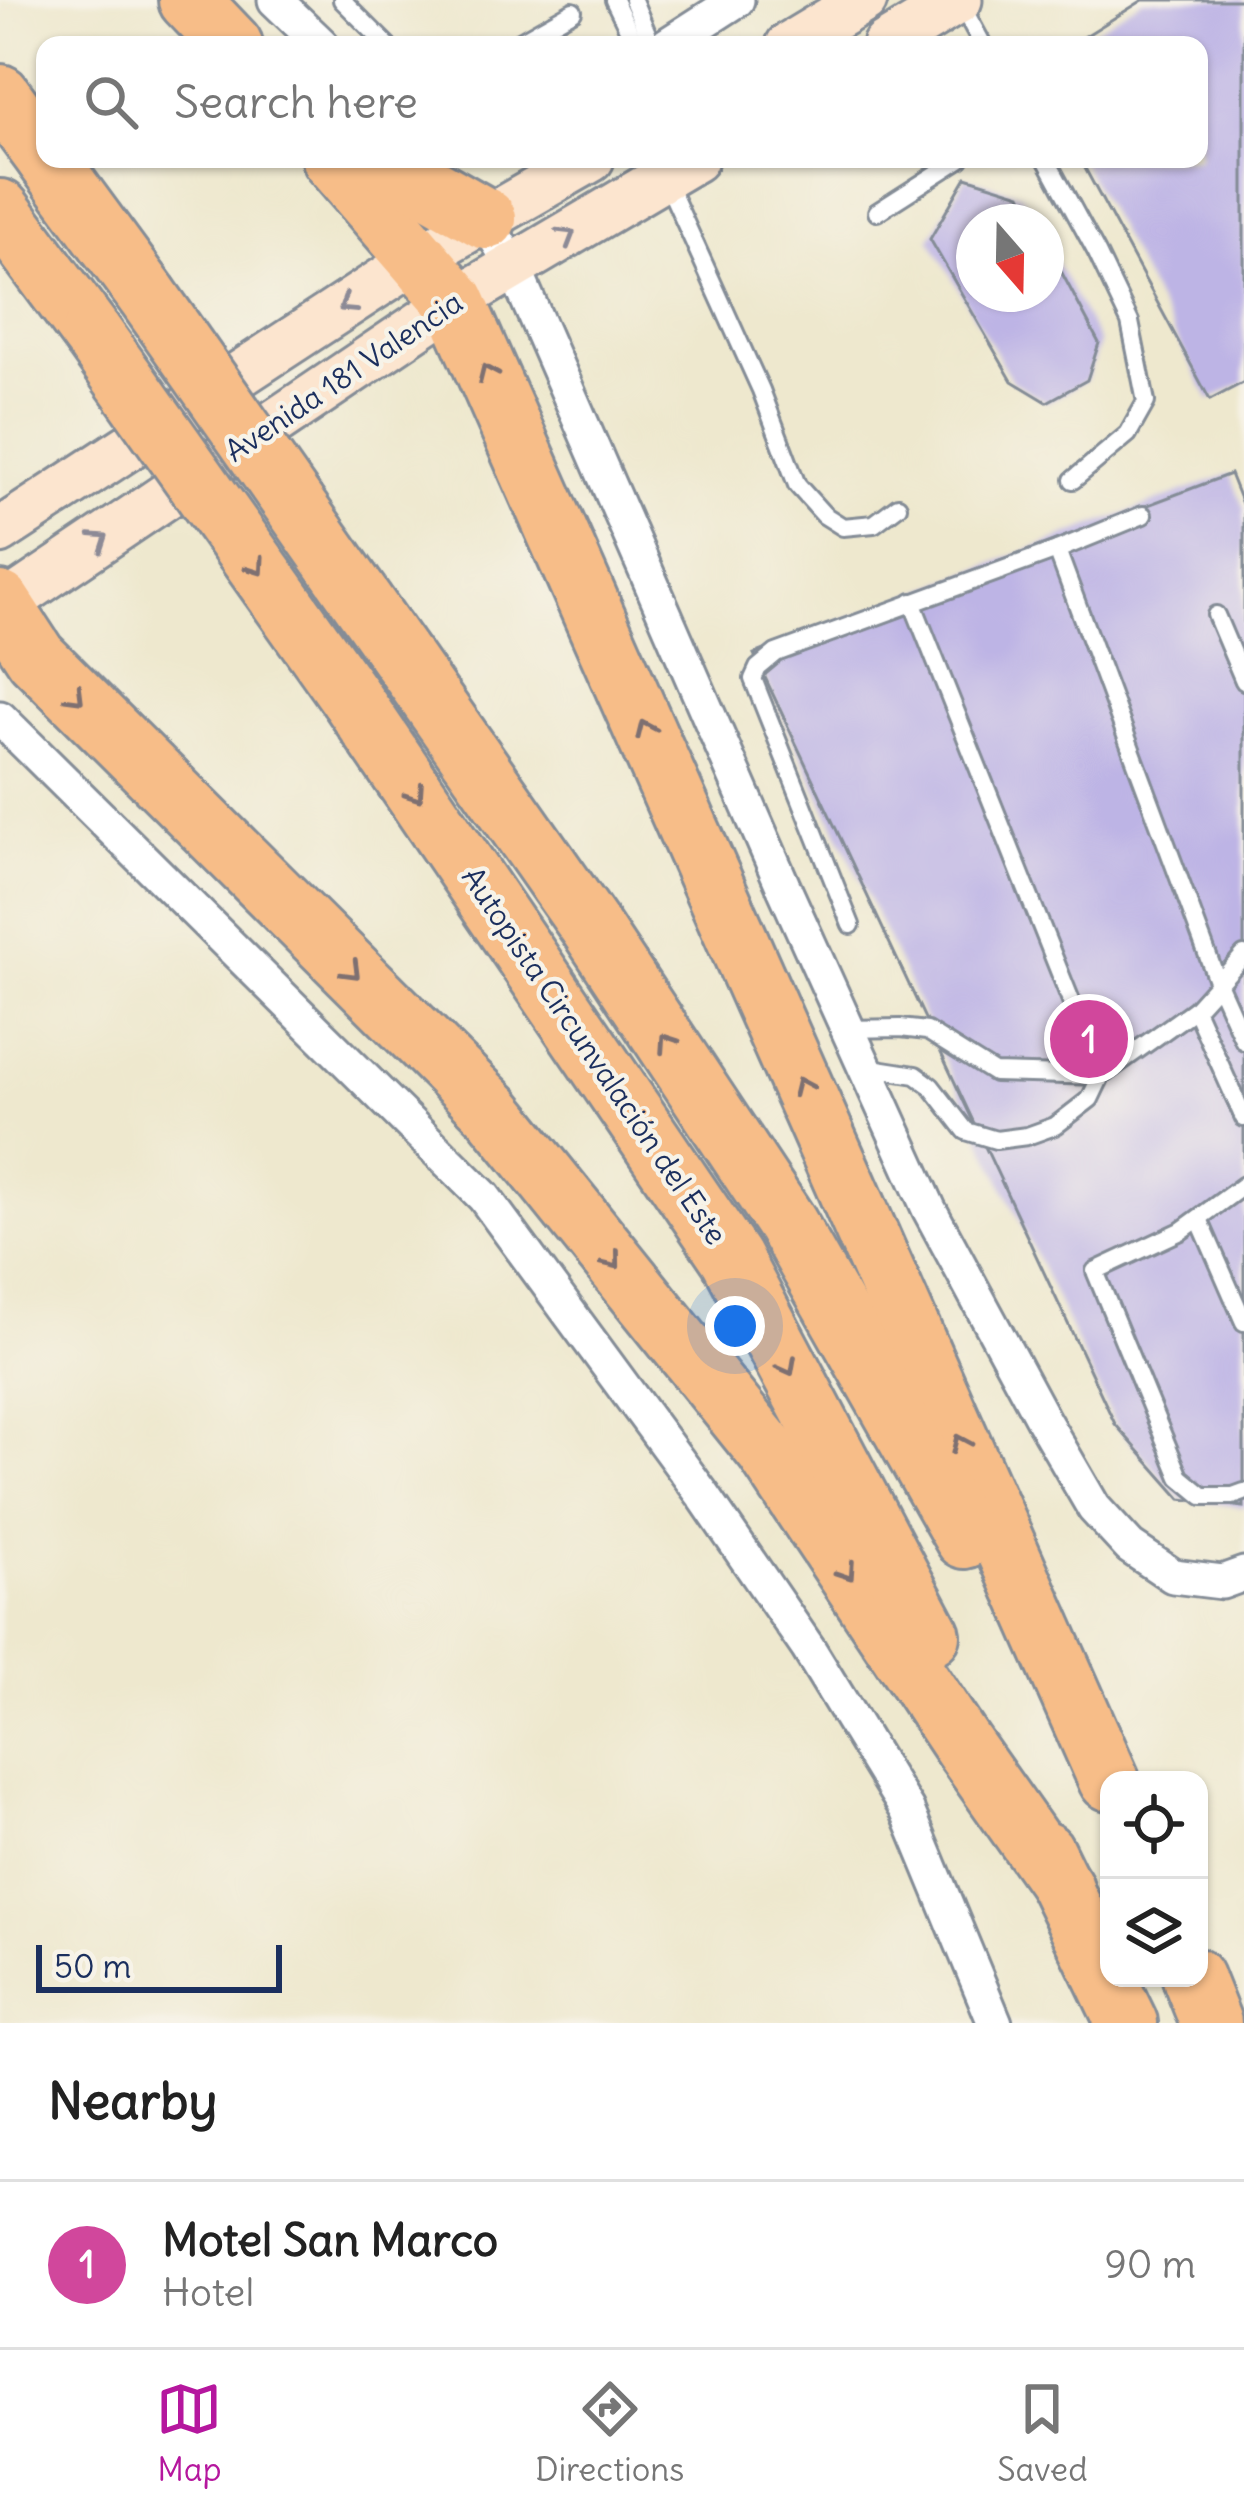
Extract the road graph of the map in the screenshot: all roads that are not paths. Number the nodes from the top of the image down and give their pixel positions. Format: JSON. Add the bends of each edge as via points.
{"nodes":[{"id":1,"x":189,"y":0,"type":"edge"},
{"id":2,"x":275,"y":0,"type":"edge"},
{"id":3,"x":342,"y":0,"type":"edge"},
{"id":4,"x":614,"y":0,"type":"edge"},
{"id":5,"x":633,"y":0,"type":"edge"},
{"id":6,"x":736,"y":0,"type":"edge"},
{"id":7,"x":864,"y":0,"type":"edge"},
{"id":8,"x":959,"y":0,"type":"edge"},
{"id":9,"x":573,"y":11,"type":"dead end"},
{"id":10,"x":223,"y":36,"type":"edge"},
{"id":11,"x":313,"y":36,"type":"edge"},
{"id":12,"x":378,"y":36,"type":"edge"},
{"id":13,"x":529,"y":36,"type":"edge"},
{"id":14,"x":632,"y":36,"type":"edge"},
{"id":15,"x":648,"y":36,"type":"edge"},
{"id":16,"x":682,"y":36,"type":"edge"},
{"id":17,"x":803,"y":36,"type":"edge"},
{"id":18,"x":899,"y":36,"type":"edge"},
{"id":19,"x":978,"y":36,"type":"edge"},
{"id":20,"x":0,"y":95,"type":"edge"},
{"id":21,"x":36,"y":144,"type":"edge"},
{"id":22,"x":53,"y":168,"type":"edge"},
{"id":23,"x":340,"y":168,"type":"edge"},
{"id":24,"x":393,"y":168,"type":"edge"},
{"id":25,"x":445,"y":168,"type":"edge"},
{"id":26,"x":581,"y":168,"type":"edge"},
{"id":27,"x":680,"y":168,"type":"edge"},
{"id":28,"x":946,"y":168,"type":"edge"},
{"id":29,"x":1051,"y":168,"type":"edge"},
{"id":30,"x":0,"y":210,"type":"edge"},
{"id":31,"x":877,"y":212,"type":"dead end"},
{"id":32,"x":500,"y":244,"type":"junction"},
{"id":33,"x":437,"y":279,"type":"junction"},
{"id":34,"x":1073,"y":480,"type":"dead end"},
{"id":35,"x":898,"y":506,"type":"dead end"},
{"id":36,"x":1143,"y":515,"type":"dead end"},
{"id":37,"x":0,"y":531,"type":"edge"},
{"id":38,"x":1058,"y":550,"type":"junction"},
{"id":39,"x":911,"y":602,"type":"junction"},
{"id":40,"x":1,"y":605,"type":"edge"},
{"id":41,"x":1216,"y":615,"type":"dead end"},
{"id":42,"x":1244,"y":681,"type":"edge"},
{"id":43,"x":0,"y":718,"type":"edge"},
{"id":44,"x":850,"y":925,"type":"dead end"},
{"id":45,"x":1244,"y":956,"type":"edge"},
{"id":46,"x":1218,"y":982,"type":"junction"},
{"id":47,"x":1195,"y":1009,"type":"junction"},
{"id":48,"x":848,"y":1030,"type":"junction"},
{"id":49,"x":1244,"y":1041,"type":"edge"},
{"id":50,"x":865,"y":1067,"type":"junction"},
{"id":51,"x":1101,"y":1076,"type":"junction"},
{"id":52,"x":1244,"y":1118,"type":"edge"},
{"id":53,"x":1244,"y":1186,"type":"edge"},
{"id":54,"x":1199,"y":1219,"type":"junction"},
{"id":55,"x":1244,"y":1322,"type":"edge"},
{"id":56,"x":1244,"y":1492,"type":"edge"},
{"id":57,"x":1244,"y":1574,"type":"edge"},
{"id":58,"x":1105,"y":1771,"type":"edge"},
{"id":59,"x":1100,"y":1778,"type":"edge"},
{"id":60,"x":1063,"y":1888,"type":"junction"},
{"id":61,"x":1196,"y":1987,"type":"edge"},
{"id":62,"x":995,"y":2023,"type":"edge"},
{"id":63,"x":1127,"y":2023,"type":"edge"},
{"id":64,"x":1211,"y":2023,"type":"edge"}],
"edges":[{"from":1,"to":10,"type":"highway"},
{"from":2,"to":11,"type":"street"},
{"from":3,"to":12,"type":"lane"},
{"from":4,"to":14,"type":"lane"},
{"from":5,"to":15,"type":"lane"},
{"from":6,"to":16,"type":"street"},
{"from":7,"to":17,"type":"street"},
{"from":8,"to":18,"type":"street"},
{"from":8,"to":19,"type":"lane"},
{"from":9,"to":13,"type":"lane"},
{"from":20,"to":21,"type":"highway"},
{"from":59,"to":22,"type":"highway","one_way":true,"bridge":true,"via":[[787,1223],[589,925]]},
{"from":23,"to":33,"type":"highway"},
{"from":24,"to":32,"type":"highway"},
{"from":25,"to":32,"type":"street"},
{"from":26,"to":32,"type":"street","name":"Avenida 181 Valencia"},
{"from":32,"to":27,"type":"street","name":"Avenida 181 Valencia","one_way":true},
{"from":27,"to":35,"type":"lane","via":[[797,484],[843,527],[874,524]]},
{"from":28,"to":31,"type":"lane"},
{"from":29,"to":34,"type":"lane","via":[[1130,322],[1146,402],[1128,434]]},
{"from":30,"to":60,"type":"highway","name":"Autopista Circunvalación del Este","one_way":true,"bridge":true,"via":[[350,697],[731,1258]]},
{"from":32,"to":33,"type":"street","name":"Avenida 181 Valencia"},
{"from":32,"to":48,"type":"street"},
{"from":33,"to":37,"type":"street","name":"Avenida 181 Valencia","one_way":true},
{"from":40,"to":33,"type":"street","name":"Avenida 181 Valencia","one_way":true},
{"from":58,"to":33,"type":"highway","one_way":true},
{"from":36,"to":38,"type":"lane"},
{"from":38,"to":39,"type":"lane"},
{"from":38,"to":46,"type":"lane"},
{"from":39,"to":44,"type":"lane","via":[[776,653],[753,679]]},
{"from":39,"to":51,"type":"lane"},
{"from":40,"to":60,"type":"highway","one_way":true,"via":[[36,657],[493,1111],[766,1450]]},
{"from":41,"to":42,"type":"lane"},
{"from":43,"to":62,"type":"street","via":[[484,1197],[808,1648],[907,1810]]},
{"from":45,"to":46,"type":"lane"},
{"from":46,"to":47,"type":"lane"},
{"from":46,"to":49,"type":"lane"},
{"from":47,"to":51,"type":"lane"},
{"from":47,"to":52,"type":"lane"},
{"from":48,"to":50,"type":"street"},
{"from":48,"to":51,"type":"lane","via":[[926,1031],[994,1073]]},
{"from":50,"to":51,"type":"lane","via":[[916,1075],[966,1131],[996,1140],[1055,1126],[1090,1099]]},
{"from":50,"to":57,"type":"street","via":[[929,1208],[1094,1508],[1130,1547],[1173,1576],[1222,1582]]},
{"from":53,"to":54,"type":"lane"},
{"from":54,"to":55,"type":"lane"},
{"from":54,"to":56,"type":"lane","via":[[1095,1271],[1180,1477],[1203,1496]]},
{"from":60,"to":63,"type":"highway","name":"Autopista Circunvalación del Este"},
{"from":61,"to":64,"type":"highway"}]}
